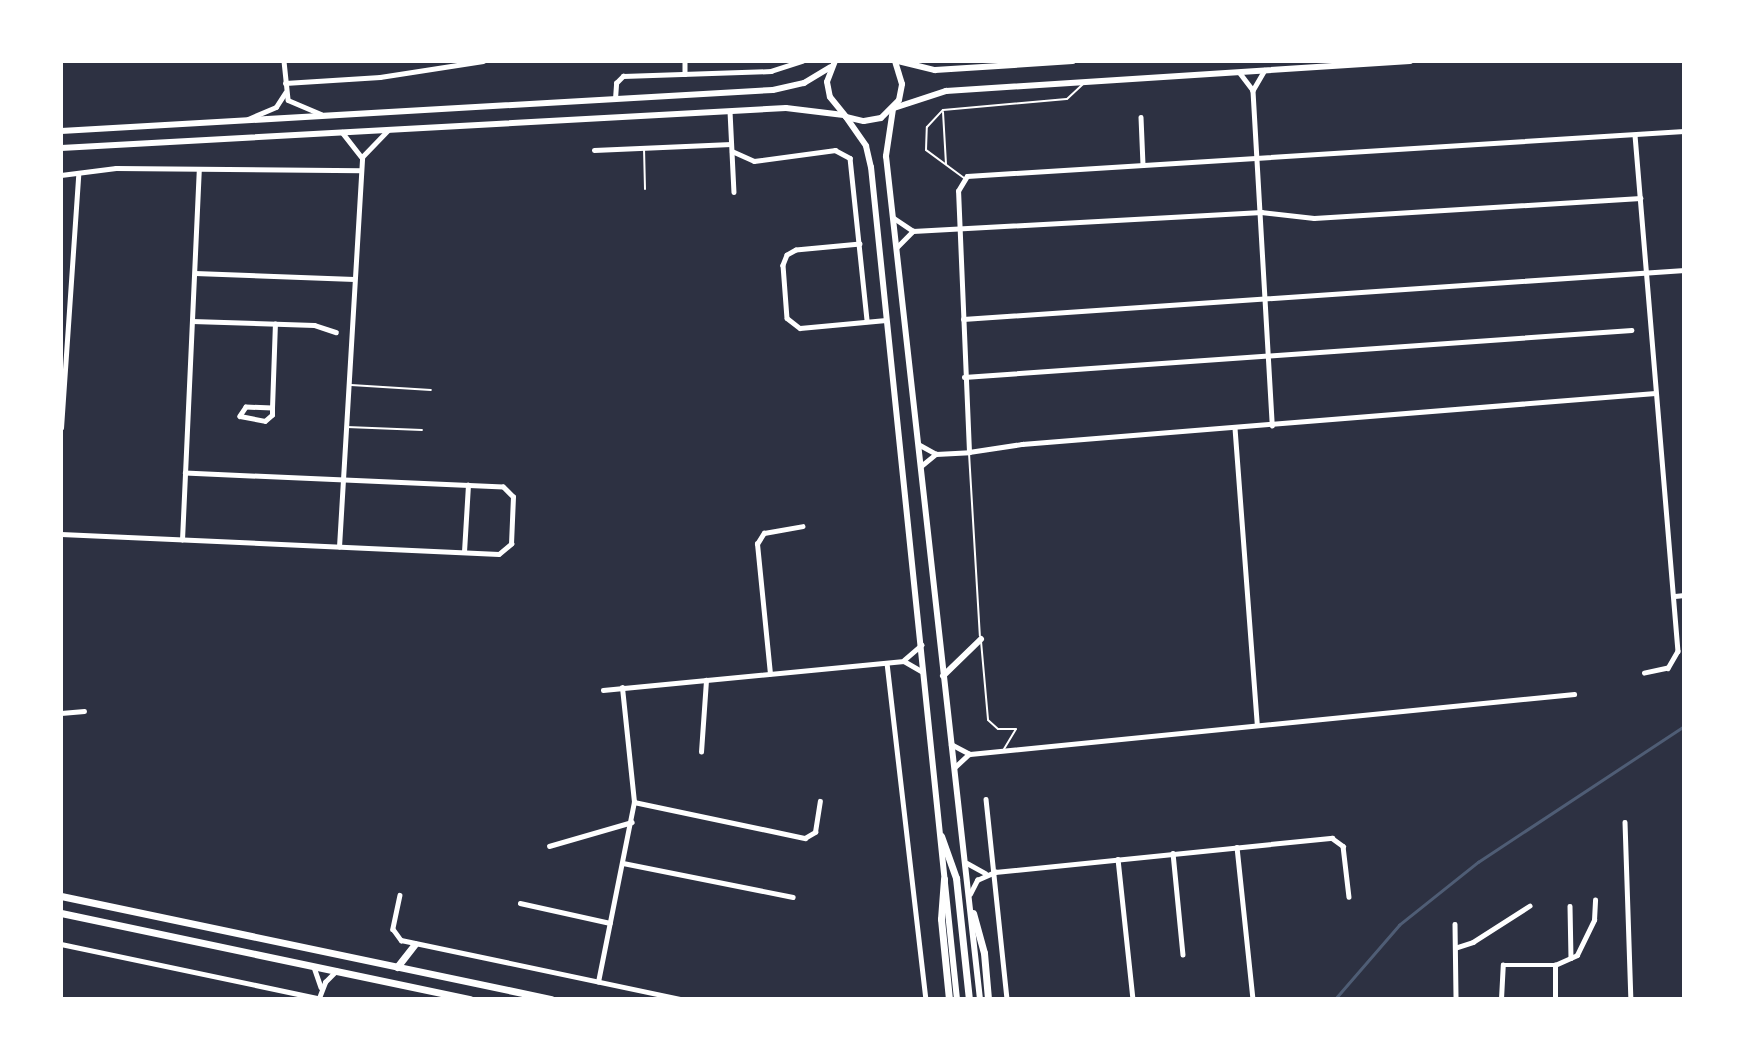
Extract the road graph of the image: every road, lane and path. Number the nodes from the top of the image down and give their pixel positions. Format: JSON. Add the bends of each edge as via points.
{"nodes":[{"id":1,"x":284,"y":61,"type":"edge"},
{"id":2,"x":482,"y":61,"type":"edge"},
{"id":3,"x":685,"y":61,"type":"edge"},
{"id":4,"x":802,"y":61,"type":"edge"},
{"id":5,"x":896,"y":61,"type":"edge"},
{"id":6,"x":1073,"y":61,"type":"edge"},
{"id":7,"x":1410,"y":61,"type":"edge"},
{"id":8,"x":1043,"y":62,"type":"edge"},
{"id":9,"x":1018,"y":63,"type":"edge"},
{"id":10,"x":833,"y":64,"type":"edge"},
{"id":11,"x":1265,"y":70,"type":"junction"},
{"id":12,"x":1237,"y":71,"type":"junction"},
{"id":13,"x":685,"y":74,"type":"junction"},
{"id":14,"x":1085,"y":80,"type":"junction"},
{"id":15,"x":285,"y":83,"type":"junction"},
{"id":16,"x":1253,"y":91,"type":"junction"},
{"id":17,"x":285,"y":92,"type":"junction"},
{"id":18,"x":615,"y":99,"type":"junction"},
{"id":19,"x":894,"y":108,"type":"junction"},
{"id":20,"x":943,"y":110,"type":"junction"},
{"id":21,"x":730,"y":111,"type":"junction"},
{"id":22,"x":324,"y":116,"type":"junction"},
{"id":23,"x":845,"y":116,"type":"junction"},
{"id":24,"x":1141,"y":117,"type":"dead end"},
{"id":25,"x":246,"y":120,"type":"junction"},
{"id":26,"x":388,"y":130,"type":"junction"},
{"id":27,"x":61,"y":131,"type":"edge"},
{"id":28,"x":1684,"y":131,"type":"edge"},
{"id":29,"x":342,"y":132,"type":"junction"},
{"id":30,"x":1635,"y":135,"type":"junction"},
{"id":31,"x":732,"y":144,"type":"junction"},
{"id":32,"x":61,"y":148,"type":"edge"},
{"id":33,"x":644,"y":148,"type":"junction"},
{"id":34,"x":594,"y":150,"type":"dead end"},
{"id":35,"x":732,"y":151,"type":"junction"},
{"id":36,"x":362,"y":157,"type":"junction"},
{"id":37,"x":1256,"y":159,"type":"junction"},
{"id":38,"x":946,"y":164,"type":"junction"},
{"id":39,"x":1143,"y":165,"type":"junction"},
{"id":40,"x":200,"y":169,"type":"junction"},
{"id":41,"x":361,"y":170,"type":"junction"},
{"id":42,"x":61,"y":175,"type":"edge"},
{"id":43,"x":78,"y":176,"type":"junction"},
{"id":44,"x":964,"y":178,"type":"junction"},
{"id":45,"x":645,"y":189,"type":"dead end"},
{"id":46,"x":734,"y":192,"type":"dead end"},
{"id":47,"x":1640,"y":198,"type":"junction"},
{"id":48,"x":1261,"y":212,"type":"junction"},
{"id":49,"x":893,"y":218,"type":"junction"},
{"id":50,"x":959,"y":229,"type":"junction"},
{"id":51,"x":913,"y":231,"type":"junction"},
{"id":52,"x":860,"y":244,"type":"junction"},
{"id":53,"x":896,"y":249,"type":"junction"},
{"id":54,"x":61,"y":268,"type":"edge"},
{"id":55,"x":70,"y":268,"type":"junction"},
{"id":56,"x":1684,"y":270,"type":"edge"},
{"id":57,"x":1644,"y":272,"type":"junction"},
{"id":58,"x":195,"y":273,"type":"junction"},
{"id":59,"x":355,"y":279,"type":"junction"},
{"id":60,"x":1265,"y":300,"type":"junction"},
{"id":61,"x":963,"y":319,"type":"junction"},
{"id":62,"x":886,"y":320,"type":"junction"},
{"id":63,"x":192,"y":321,"type":"junction"},
{"id":64,"x":867,"y":321,"type":"junction"},
{"id":65,"x":275,"y":324,"type":"junction"},
{"id":66,"x":1631,"y":330,"type":"dead end"},
{"id":67,"x":336,"y":332,"type":"dead end"},
{"id":68,"x":1268,"y":358,"type":"junction"},
{"id":69,"x":964,"y":377,"type":"junction"},
{"id":70,"x":348,"y":384,"type":"junction"},
{"id":71,"x":430,"y":390,"type":"dead end"},
{"id":72,"x":1656,"y":393,"type":"junction"},
{"id":73,"x":272,"y":408,"type":"junction"},
{"id":74,"x":1272,"y":425,"type":"junction"},
{"id":75,"x":346,"y":427,"type":"junction"},
{"id":76,"x":61,"y":428,"type":"edge"},
{"id":77,"x":1235,"y":428,"type":"junction"},
{"id":78,"x":422,"y":430,"type":"dead end"},
{"id":79,"x":916,"y":439,"type":"junction"},
{"id":80,"x":969,"y":452,"type":"junction"},
{"id":81,"x":936,"y":454,"type":"junction"},
{"id":82,"x":919,"y":469,"type":"junction"},
{"id":83,"x":186,"y":473,"type":"junction"},
{"id":84,"x":343,"y":480,"type":"junction"},
{"id":85,"x":468,"y":485,"type":"junction"},
{"id":86,"x":802,"y":526,"type":"dead end"},
{"id":87,"x":61,"y":534,"type":"edge"},
{"id":88,"x":182,"y":540,"type":"junction"},
{"id":89,"x":339,"y":547,"type":"junction"},
{"id":90,"x":464,"y":552,"type":"junction"},
{"id":91,"x":1684,"y":595,"type":"edge"},
{"id":92,"x":1675,"y":596,"type":"junction"},
{"id":93,"x":981,"y":639,"type":"junction"},
{"id":94,"x":921,"y":645,"type":"junction"},
{"id":95,"x":904,"y":661,"type":"junction"},
{"id":96,"x":887,"y":663,"type":"junction"},
{"id":97,"x":923,"y":672,"type":"junction"},
{"id":98,"x":1646,"y":673,"type":"dead end"},
{"id":99,"x":770,"y":674,"type":"junction"},
{"id":100,"x":943,"y":676,"type":"junction"},
{"id":101,"x":706,"y":680,"type":"junction"},
{"id":102,"x":622,"y":688,"type":"junction"},
{"id":103,"x":603,"y":690,"type":"dead end"},
{"id":104,"x":1574,"y":694,"type":"dead end"},
{"id":105,"x":84,"y":712,"type":"dead end"},
{"id":106,"x":61,"y":713,"type":"edge"},
{"id":107,"x":1257,"y":723,"type":"junction"},
{"id":108,"x":950,"y":742,"type":"junction"},
{"id":109,"x":1004,"y":750,"type":"junction"},
{"id":110,"x":701,"y":752,"type":"dead end"},
{"id":111,"x":970,"y":754,"type":"junction"},
{"id":112,"x":954,"y":771,"type":"junction"},
{"id":113,"x":986,"y":799,"type":"dead end"},
{"id":114,"x":634,"y":802,"type":"junction"},
{"id":115,"x":820,"y":802,"type":"dead end"},
{"id":116,"x":632,"y":822,"type":"junction"},
{"id":117,"x":1625,"y":822,"type":"dead end"},
{"id":118,"x":941,"y":836,"type":"junction"},
{"id":119,"x":549,"y":846,"type":"dead end"},
{"id":120,"x":1237,"y":847,"type":"junction"},
{"id":121,"x":1173,"y":853,"type":"junction"},
{"id":122,"x":1118,"y":859,"type":"junction"},
{"id":123,"x":965,"y":860,"type":"junction"},
{"id":124,"x":623,"y":863,"type":"junction"},
{"id":125,"x":992,"y":873,"type":"junction"},
{"id":126,"x":944,"y":879,"type":"junction"},
{"id":127,"x":970,"y":894,"type":"junction"},
{"id":128,"x":400,"y":895,"type":"dead end"},
{"id":129,"x":61,"y":896,"type":"edge"},
{"id":130,"x":793,"y":897,"type":"dead end"},
{"id":131,"x":1349,"y":897,"type":"dead end"},
{"id":132,"x":1595,"y":900,"type":"dead end"},
{"id":133,"x":520,"y":903,"type":"dead end"},
{"id":134,"x":1529,"y":906,"type":"dead end"},
{"id":135,"x":1570,"y":906,"type":"dead end"},
{"id":136,"x":973,"y":913,"type":"junction"},
{"id":137,"x":61,"y":914,"type":"edge"},
{"id":138,"x":610,"y":923,"type":"junction"},
{"id":139,"x":1455,"y":925,"type":"dead end"},
{"id":140,"x":61,"y":944,"type":"edge"},
{"id":141,"x":415,"y":944,"type":"junction"},
{"id":142,"x":1455,"y":948,"type":"junction"},
{"id":143,"x":1183,"y":956,"type":"dead end"},
{"id":144,"x":1571,"y":958,"type":"junction"},
{"id":145,"x":1555,"y":965,"type":"junction"},
{"id":146,"x":314,"y":967,"type":"junction"},
{"id":147,"x":397,"y":967,"type":"junction"},
{"id":148,"x":336,"y":971,"type":"junction"},
{"id":149,"x":598,"y":982,"type":"junction"},
{"id":150,"x":321,"y":991,"type":"junction"},
{"id":151,"x":320,"y":999,"type":"edge"},
{"id":152,"x":470,"y":999,"type":"edge"},
{"id":153,"x":551,"y":999,"type":"edge"},
{"id":154,"x":681,"y":999,"type":"edge"},
{"id":155,"x":926,"y":999,"type":"edge"},
{"id":156,"x":949,"y":999,"type":"edge"},
{"id":157,"x":957,"y":999,"type":"edge"},
{"id":158,"x":969,"y":999,"type":"edge"},
{"id":159,"x":980,"y":999,"type":"edge"},
{"id":160,"x":989,"y":999,"type":"edge"},
{"id":161,"x":1007,"y":999,"type":"edge"},
{"id":162,"x":1133,"y":999,"type":"edge"},
{"id":163,"x":1252,"y":999,"type":"edge"},
{"id":164,"x":1456,"y":999,"type":"edge"},
{"id":165,"x":1501,"y":999,"type":"edge"},
{"id":166,"x":1555,"y":999,"type":"edge"},
{"id":167,"x":1631,"y":999,"type":"edge"}],
"edges":[{"from":1,"to":15,"type":"street"},
{"from":2,"to":15,"type":"street","via":[[380,77]]},
{"from":3,"to":13,"type":"street"},
{"from":4,"to":13,"type":"street","via":[[771,71]]},
{"from":5,"to":9,"type":"main road","via":[[935,70]]},
{"from":5,"to":19,"type":"main road","via":[[902,84]]},
{"from":6,"to":8,"type":"main road"},
{"from":7,"to":11,"type":"main road"},
{"from":8,"to":9,"type":"main road"},
{"from":10,"to":18,"type":"main road","via":[[783,89]]},
{"from":10,"to":23,"type":"main road","via":[[827,89]]},
{"from":11,"to":12,"type":"main road"},
{"from":11,"to":16,"type":"street"},
{"from":12,"to":14,"type":"main road"},
{"from":12,"to":16,"type":"street"},
{"from":13,"to":18,"type":"street","via":[[623,76],[616,83]]},
{"from":14,"to":19,"type":"main road","via":[[946,90]]},
{"from":14,"to":20,"type":"lane","via":[[1078,93],[1067,99]]},
{"from":15,"to":17,"type":"street"},
{"from":16,"to":37,"type":"street"},
{"from":17,"to":22,"type":"street","via":[[294,106]]},
{"from":17,"to":25,"type":"street","via":[[276,107]]},
{"from":18,"to":22,"type":"main road"},
{"from":19,"to":23,"type":"main road","via":[[873,120]]},
{"from":19,"to":49,"type":"main road","via":[[885,143]]},
{"from":20,"to":38,"type":"lane"},
{"from":20,"to":38,"type":"lane","via":[[927,127],[926,150]]},
{"from":21,"to":23,"type":"main road","via":[[798,108]]},
{"from":21,"to":26,"type":"main road"},
{"from":21,"to":31,"type":"street"},
{"from":22,"to":25,"type":"main road"},
{"from":23,"to":62,"type":"main road","via":[[869,156]]},
{"from":24,"to":39,"type":"street"},
{"from":25,"to":27,"type":"main road"},
{"from":26,"to":29,"type":"main road"},
{"from":26,"to":36,"type":"street"},
{"from":28,"to":30,"type":"street"},
{"from":29,"to":32,"type":"main road"},
{"from":29,"to":36,"type":"street"},
{"from":30,"to":37,"type":"street"},
{"from":30,"to":47,"type":"street"},
{"from":31,"to":33,"type":"street"},
{"from":31,"to":35,"type":"street"},
{"from":33,"to":34,"type":"street"},
{"from":33,"to":45,"type":"lane"},
{"from":35,"to":46,"type":"street"},
{"from":35,"to":52,"type":"street","via":[[754,161],[835,150],[847,155],[853,165]]},
{"from":36,"to":41,"type":"street"},
{"from":37,"to":39,"type":"street"},
{"from":37,"to":48,"type":"street"},
{"from":38,"to":44,"type":"lane"},
{"from":39,"to":44,"type":"street"},
{"from":40,"to":41,"type":"street"},
{"from":40,"to":43,"type":"street","via":[[108,168]]},
{"from":40,"to":58,"type":"street"},
{"from":41,"to":59,"type":"street"},
{"from":42,"to":43,"type":"street"},
{"from":43,"to":55,"type":"street","via":[[76,249]]},
{"from":44,"to":50,"type":"street","via":[[958,191]]},
{"from":47,"to":48,"type":"street","via":[[1314,218]]},
{"from":47,"to":57,"type":"street"},
{"from":48,"to":50,"type":"street"},
{"from":48,"to":60,"type":"street"},
{"from":49,"to":51,"type":"street"},
{"from":49,"to":53,"type":"main road"},
{"from":50,"to":51,"type":"street"},
{"from":50,"to":61,"type":"street"},
{"from":51,"to":53,"type":"street"},
{"from":52,"to":64,"type":"street"},
{"from":52,"to":64,"type":"street","via":[[796,250],[787,255],[783,265],[786,314],[790,324],[800,328]]},
{"from":53,"to":79,"type":"main road"},
{"from":54,"to":55,"type":"street"},
{"from":55,"to":76,"type":"street"},
{"from":56,"to":57,"type":"street"},
{"from":57,"to":60,"type":"street"},
{"from":57,"to":72,"type":"street"},
{"from":58,"to":59,"type":"street"},
{"from":58,"to":63,"type":"street"},
{"from":59,"to":70,"type":"street"},
{"from":60,"to":61,"type":"street"},
{"from":60,"to":68,"type":"street"},
{"from":61,"to":69,"type":"street"},
{"from":62,"to":64,"type":"street"},
{"from":62,"to":94,"type":"main road"},
{"from":63,"to":65,"type":"street"},
{"from":63,"to":83,"type":"street"},
{"from":65,"to":67,"type":"street","via":[[314,325]]},
{"from":65,"to":73,"type":"street"},
{"from":66,"to":68,"type":"street"},
{"from":68,"to":69,"type":"street"},
{"from":68,"to":74,"type":"street"},
{"from":69,"to":80,"type":"street"},
{"from":70,"to":71,"type":"lane"},
{"from":70,"to":75,"type":"street"},
{"from":72,"to":74,"type":"street"},
{"from":72,"to":92,"type":"street"},
{"from":73,"to":73,"type":"street","via":[[271,418],[265,421],[245,420],[240,414],[246,407]]},
{"from":74,"to":77,"type":"street"},
{"from":75,"to":78,"type":"lane"},
{"from":75,"to":84,"type":"street"},
{"from":77,"to":80,"type":"street"},
{"from":77,"to":107,"type":"street"},
{"from":79,"to":81,"type":"street","via":[[924,450]]},
{"from":79,"to":82,"type":"main road"},
{"from":80,"to":81,"type":"street"},
{"from":80,"to":93,"type":"lane"},
{"from":81,"to":82,"type":"street"},
{"from":82,"to":100,"type":"main road"},
{"from":83,"to":84,"type":"street"},
{"from":83,"to":88,"type":"street"},
{"from":84,"to":85,"type":"street"},
{"from":84,"to":89,"type":"street"},
{"from":85,"to":90,"type":"street"},
{"from":85,"to":90,"type":"street","via":[[503,487],[511,492],[511,541],[499,554]]},
{"from":86,"to":99,"type":"street","via":[[767,531],[757,544]]},
{"from":87,"to":88,"type":"street"},
{"from":88,"to":89,"type":"street"},
{"from":89,"to":90,"type":"street"},
{"from":91,"to":92,"type":"street"},
{"from":92,"to":98,"type":"street","via":[[1677,656],[1668,668]]},
{"from":93,"to":100,"type":"main road"},
{"from":93,"to":109,"type":"lane","via":[[988,720],[998,729],[1016,729]]},
{"from":94,"to":95,"type":"street"},
{"from":94,"to":97,"type":"main road"},
{"from":95,"to":96,"type":"street"},
{"from":95,"to":97,"type":"street"},
{"from":96,"to":99,"type":"street"},
{"from":96,"to":155,"type":"street"},
{"from":97,"to":118,"type":"main road"},
{"from":99,"to":101,"type":"street"},
{"from":100,"to":108,"type":"main road"},
{"from":101,"to":102,"type":"street"},
{"from":101,"to":110,"type":"street"},
{"from":102,"to":103,"type":"street"},
{"from":102,"to":114,"type":"street"},
{"from":104,"to":107,"type":"street"},
{"from":105,"to":106,"type":"street"},
{"from":107,"to":109,"type":"street"},
{"from":108,"to":111,"type":"street"},
{"from":108,"to":112,"type":"main road"},
{"from":109,"to":111,"type":"street"},
{"from":111,"to":112,"type":"street"},
{"from":112,"to":123,"type":"main road"},
{"from":113,"to":125,"type":"street"},
{"from":114,"to":115,"type":"street","via":[[805,838],[816,832]]},
{"from":114,"to":116,"type":"street"},
{"from":116,"to":119,"type":"street"},
{"from":116,"to":124,"type":"street"},
{"from":117,"to":167,"type":"street"},
{"from":118,"to":126,"type":"main road"},
{"from":118,"to":158,"type":"main road","via":[[956,878]]},
{"from":120,"to":121,"type":"street"},
{"from":120,"to":131,"type":"street","via":[[1335,839],[1343,846]]},
{"from":120,"to":163,"type":"street"},
{"from":121,"to":122,"type":"street"},
{"from":121,"to":143,"type":"street"},
{"from":122,"to":125,"type":"street"},
{"from":122,"to":162,"type":"street"},
{"from":123,"to":125,"type":"street","via":[[971,870]]},
{"from":123,"to":127,"type":"main road"},
{"from":124,"to":130,"type":"street"},
{"from":124,"to":138,"type":"street"},
{"from":125,"to":127,"type":"street","via":[[975,882]]},
{"from":125,"to":161,"type":"street"},
{"from":126,"to":156,"type":"main road","via":[[941,919]]},
{"from":126,"to":157,"type":"main road"},
{"from":127,"to":136,"type":"main road"},
{"from":128,"to":141,"type":"street","via":[[393,933]]},
{"from":129,"to":147,"type":"main road"},
{"from":132,"to":144,"type":"street","via":[[1594,919],[1579,953]]},
{"from":133,"to":138,"type":"street"},
{"from":134,"to":142,"type":"street","via":[[1473,942]]},
{"from":135,"to":144,"type":"street"},
{"from":136,"to":159,"type":"main road"},
{"from":136,"to":160,"type":"main road"},
{"from":137,"to":146,"type":"main road"},
{"from":138,"to":149,"type":"street"},
{"from":139,"to":142,"type":"street"},
{"from":140,"to":151,"type":"street"},
{"from":141,"to":147,"type":"main road"},
{"from":141,"to":149,"type":"street"},
{"from":142,"to":164,"type":"street"},
{"from":144,"to":145,"type":"street"},
{"from":145,"to":165,"type":"street","via":[[1503,965]]},
{"from":145,"to":166,"type":"street"},
{"from":146,"to":148,"type":"main road"},
{"from":146,"to":150,"type":"street"},
{"from":147,"to":153,"type":"main road"},
{"from":148,"to":150,"type":"street"},
{"from":148,"to":152,"type":"main road"},
{"from":149,"to":154,"type":"street"},
{"from":150,"to":151,"type":"street"}]}
